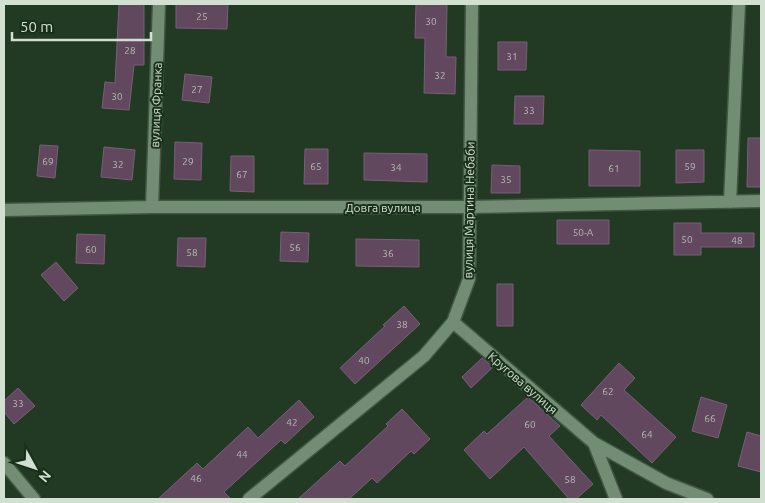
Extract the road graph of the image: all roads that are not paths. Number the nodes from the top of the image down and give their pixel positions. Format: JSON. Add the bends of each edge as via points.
{"nodes":[{"id":1,"x":159,"y":4,"type":"edge"},
{"id":2,"x":472,"y":4,"type":"edge"},
{"id":3,"x":738,"y":4,"type":"edge"},
{"id":4,"x":730,"y":202,"type":"junction"},
{"id":5,"x":761,"y":202,"type":"edge"},
{"id":6,"x":470,"y":206,"type":"junction"},
{"id":7,"x":152,"y":207,"type":"junction"},
{"id":8,"x":4,"y":210,"type":"edge"},
{"id":9,"x":453,"y":322,"type":"junction"},
{"id":10,"x":594,"y":443,"type":"junction"},
{"id":11,"x":4,"y":463,"type":"edge"},
{"id":12,"x":34,"y":499,"type":"edge"},
{"id":13,"x":249,"y":499,"type":"edge"},
{"id":14,"x":616,"y":499,"type":"edge"},
{"id":15,"x":707,"y":499,"type":"edge"}],
"edges":[{"from":1,"to":7,"type":"street","name":"вулиця Франка"},
{"from":2,"to":6,"type":"street","name":"вулиця Мартина Небаби"},
{"from":3,"to":4,"type":"street"},
{"from":4,"to":5,"type":"street","name":"Довга вулиця"},
{"from":4,"to":6,"type":"street","name":"Довга вулиця"},
{"from":6,"to":7,"type":"street","name":"Довга вулиця"},
{"from":6,"to":9,"type":"street","name":"вулиця Мартина Небаби","via":[[469,279]]},
{"from":7,"to":8,"type":"street","name":"Довга вулиця"},
{"from":9,"to":10,"type":"street","name":"Кругова вулиця"},
{"from":9,"to":13,"type":"street","name":"вулиця Мартина Небаби","via":[[424,356]]},
{"from":10,"to":14,"type":"street","name":"Кругова вулиця"},
{"from":10,"to":15,"type":"street","name":"Кругова вулиця","via":[[666,483]]},
{"from":11,"to":12,"type":"street"}]}
